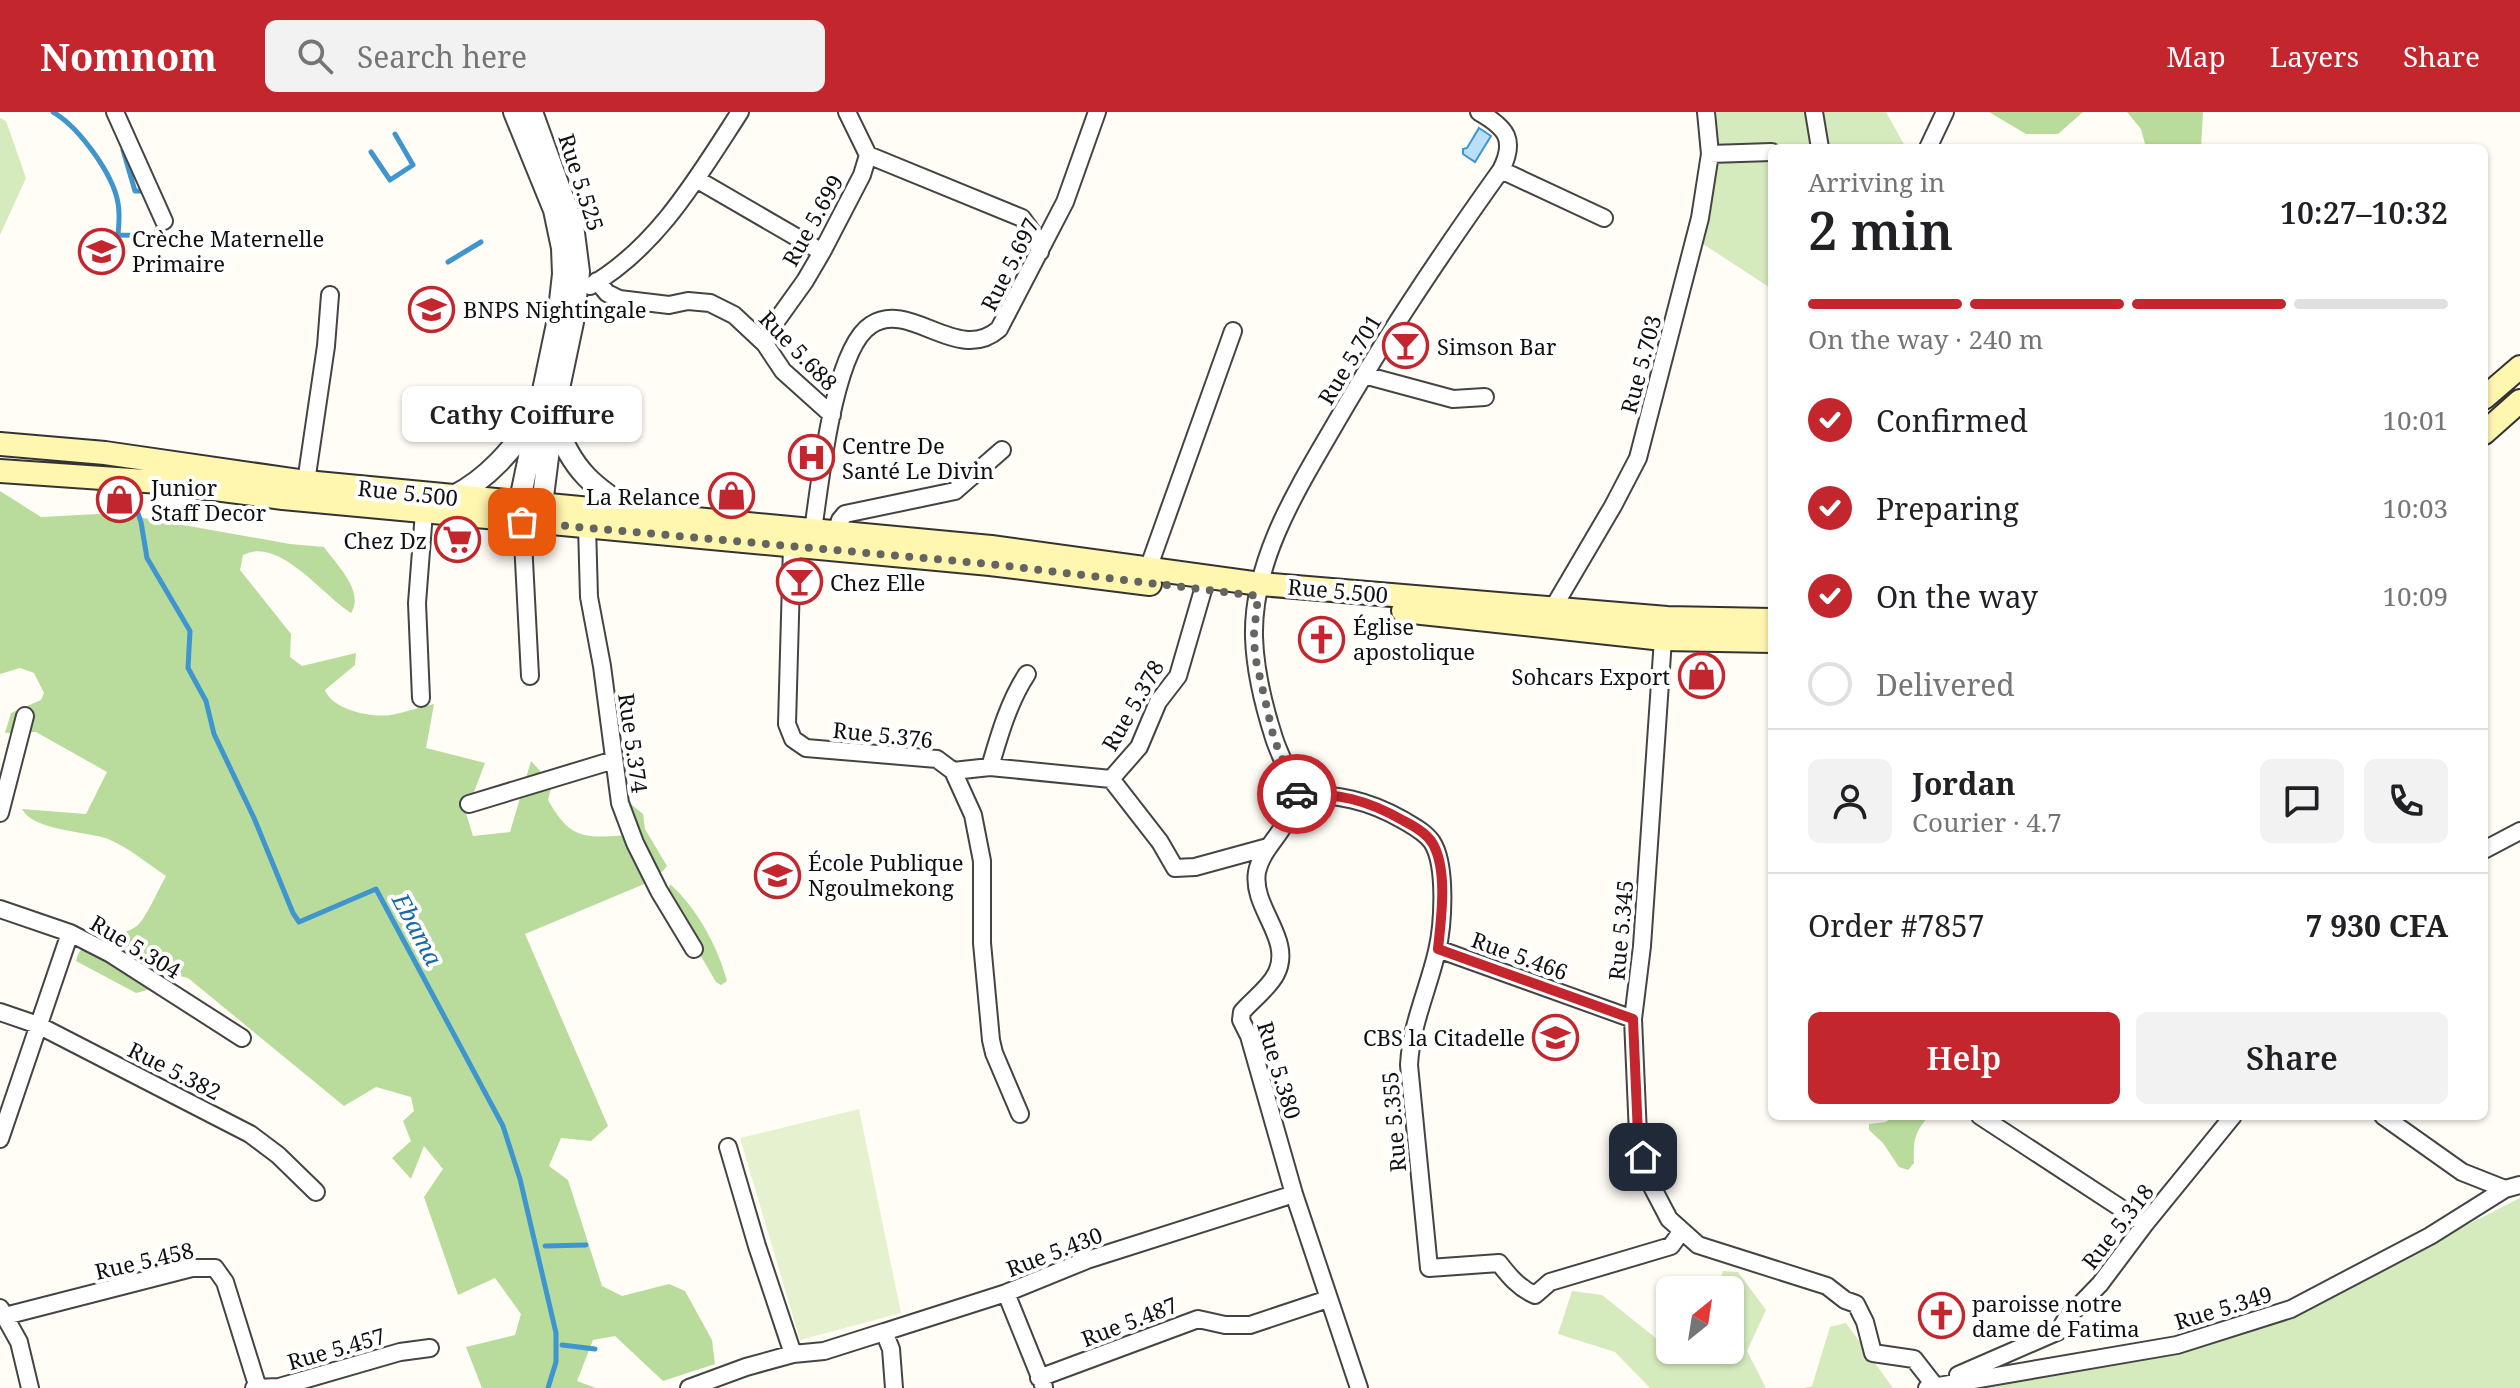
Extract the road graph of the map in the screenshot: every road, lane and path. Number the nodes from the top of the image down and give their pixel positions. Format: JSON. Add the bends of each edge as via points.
{"nodes":[{"id":1,"x":115,"y":112,"type":"edge"},
{"id":2,"x":514,"y":112,"type":"edge"},
{"id":3,"x":532,"y":112,"type":"edge"},
{"id":4,"x":740,"y":112,"type":"edge"},
{"id":5,"x":847,"y":112,"type":"edge"},
{"id":6,"x":1097,"y":112,"type":"edge"},
{"id":7,"x":1479,"y":112,"type":"edge"},
{"id":8,"x":1706,"y":112,"type":"edge"},
{"id":9,"x":1814,"y":112,"type":"edge"},
{"id":10,"x":1945,"y":112,"type":"edge"},
{"id":11,"x":1819,"y":144,"type":"edge"},
{"id":12,"x":1930,"y":144,"type":"edge"},
{"id":13,"x":1768,"y":152,"type":"edge"},
{"id":14,"x":1710,"y":154,"type":"junction"},
{"id":15,"x":868,"y":155,"type":"junction"},
{"id":16,"x":1501,"y":170,"type":"junction"},
{"id":17,"x":698,"y":180,"type":"junction"},
{"id":18,"x":1604,"y":218,"type":"dead end"},
{"id":19,"x":164,"y":221,"type":"dead end"},
{"id":20,"x":822,"y":252,"type":"junction"},
{"id":21,"x":1040,"y":252,"type":"junction"},
{"id":22,"x":597,"y":281,"type":"junction"},
{"id":23,"x":578,"y":292,"type":"junction"},
{"id":24,"x":330,"y":295,"type":"dead end"},
{"id":25,"x":1233,"y":331,"type":"dead end"},
{"id":26,"x":765,"y":344,"type":"junction"},
{"id":27,"x":2520,"y":367,"type":"edge"},
{"id":28,"x":1364,"y":375,"type":"junction"},
{"id":29,"x":2488,"y":395,"type":"edge"},
{"id":30,"x":1485,"y":397,"type":"dead end"},
{"id":31,"x":2520,"y":401,"type":"edge"},
{"id":32,"x":546,"y":415,"type":"junction"},
{"id":33,"x":832,"y":415,"type":"junction"},
{"id":34,"x":2488,"y":429,"type":"edge"},
{"id":35,"x":0,"y":444,"type":"edge"},
{"id":36,"x":1002,"y":450,"type":"dead end"},
{"id":37,"x":0,"y":471,"type":"edge"},
{"id":38,"x":295,"y":480,"type":"junction"},
{"id":39,"x":454,"y":496,"type":"junction"},
{"id":40,"x":424,"y":512,"type":"junction"},
{"id":41,"x":637,"y":514,"type":"junction"},
{"id":42,"x":528,"y":515,"type":"junction"},
{"id":43,"x":587,"y":526,"type":"junction"},
{"id":44,"x":813,"y":530,"type":"junction"},
{"id":45,"x":836,"y":533,"type":"junction"},
{"id":46,"x":792,"y":546,"type":"junction"},
{"id":47,"x":1148,"y":569,"type":"junction"},
{"id":48,"x":1203,"y":590,"type":"junction"},
{"id":49,"x":1259,"y":590,"type":"junction"},
{"id":50,"x":1553,"y":608,"type":"junction"},
{"id":51,"x":1768,"y":620,"type":"edge"},
{"id":52,"x":1663,"y":639,"type":"junction"},
{"id":53,"x":1768,"y":641,"type":"edge"},
{"id":54,"x":1027,"y":674,"type":"dead end"},
{"id":55,"x":530,"y":676,"type":"dead end"},
{"id":56,"x":421,"y":698,"type":"dead end"},
{"id":57,"x":25,"y":716,"type":"dead end"},
{"id":58,"x":614,"y":760,"type":"junction"},
{"id":59,"x":990,"y":767,"type":"junction"},
{"id":60,"x":953,"y":771,"type":"junction"},
{"id":61,"x":1111,"y":779,"type":"junction"},
{"id":62,"x":1297,"y":794,"type":"junction"},
{"id":63,"x":469,"y":804,"type":"dead end"},
{"id":64,"x":0,"y":813,"type":"edge"},
{"id":65,"x":2520,"y":831,"type":"edge"},
{"id":66,"x":1268,"y":847,"type":"junction"},
{"id":67,"x":2488,"y":848,"type":"edge"},
{"id":68,"x":0,"y":909,"type":"edge"},
{"id":69,"x":70,"y":933,"type":"junction"},
{"id":70,"x":694,"y":949,"type":"dead end"},
{"id":71,"x":1438,"y":949,"type":"junction"},
{"id":72,"x":0,"y":1012,"type":"edge"},
{"id":73,"x":1633,"y":1019,"type":"junction"},
{"id":74,"x":38,"y":1025,"type":"junction"},
{"id":75,"x":242,"y":1038,"type":"dead end"},
{"id":76,"x":1020,"y":1114,"type":"dead end"},
{"id":77,"x":1986,"y":1120,"type":"edge"},
{"id":78,"x":2230,"y":1120,"type":"edge"},
{"id":79,"x":2389,"y":1120,"type":"edge"},
{"id":80,"x":0,"y":1139,"type":"edge"},
{"id":81,"x":728,"y":1147,"type":"dead end"},
{"id":82,"x":2512,"y":1187,"type":"edge"},
{"id":83,"x":316,"y":1192,"type":"dead end"},
{"id":84,"x":1294,"y":1194,"type":"junction"},
{"id":85,"x":2145,"y":1224,"type":"junction"},
{"id":86,"x":1681,"y":1232,"type":"junction"},
{"id":87,"x":1006,"y":1293,"type":"junction"},
{"id":88,"x":1328,"y":1299,"type":"junction"},
{"id":89,"x":3,"y":1311,"type":"edge"},
{"id":90,"x":884,"y":1332,"type":"junction"},
{"id":91,"x":430,"y":1348,"type":"dead end"},
{"id":92,"x":793,"y":1354,"type":"junction"},
{"id":93,"x":1042,"y":1383,"type":"edge"},
{"id":94,"x":1932,"y":1387,"type":"edge"},
{"id":95,"x":30,"y":1388,"type":"edge"},
{"id":96,"x":257,"y":1388,"type":"edge"},
{"id":97,"x":689,"y":1388,"type":"edge"},
{"id":98,"x":894,"y":1388,"type":"edge"},
{"id":99,"x":1359,"y":1388,"type":"edge"}],
"edges":[{"from":1,"to":19,"type":"street"},
{"from":2,"to":32,"type":"street","name":"Rue 5.525","via":[[554,210],[562,248],[562,296]]},
{"from":3,"to":23,"type":"street","name":"Rue 5.525","via":[[573,225]]},
{"from":4,"to":17,"type":"street"},
{"from":5,"to":15,"type":"street"},
{"from":6,"to":21,"type":"street","name":"Rue 5.697","via":[[1065,202]]},
{"from":7,"to":16,"type":"street","via":[[1505,131],[1510,142]]},
{"from":8,"to":14,"type":"street","name":"Rue 5.703"},
{"from":9,"to":11,"type":"street"},
{"from":10,"to":12,"type":"street"},
{"from":13,"to":14,"type":"street"},
{"from":14,"to":50,"type":"street","name":"Rue 5.703","via":[[1700,218],[1638,458]]},
{"from":15,"to":20,"type":"street","name":"Rue 5.699"},
{"from":15,"to":21,"type":"street","via":[[1022,218]]},
{"from":16,"to":18,"type":"street"},
{"from":16,"to":28,"type":"street","name":"Rue 5.701"},
{"from":17,"to":20,"type":"street"},
{"from":17,"to":22,"type":"street","via":[[631,254]]},
{"from":20,"to":26,"type":"street","name":"Rue 5.699"},
{"from":21,"to":33,"type":"street","name":"Rue 5.697","via":[[1009,314],[989,339],[961,339],[896,318],[870,325],[847,361]]},
{"from":22,"to":23,"type":"street"},
{"from":22,"to":26,"type":"street","name":"Rue 5.688","via":[[619,299],[710,303],[734,315]]},
{"from":23,"to":32,"type":"street","name":"Rue 5.525"},
{"from":24,"to":38,"type":"street","via":[[326,346]]},
{"from":25,"to":47,"type":"street"},
{"from":26,"to":33,"type":"street","name":"Rue 5.688","via":[[783,371]]},
{"from":27,"to":29,"type":"main road"},
{"from":28,"to":30,"type":"street","via":[[1453,399]]},
{"from":28,"to":49,"type":"street","name":"Rue 5.701","via":[[1281,524]]},
{"from":31,"to":34,"type":"main road"},
{"from":32,"to":39,"type":"street","via":[[479,483]]},
{"from":32,"to":41,"type":"street","via":[[583,475]]},
{"from":32,"to":42,"type":"street","name":"Rue 5.525"},
{"from":33,"to":44,"type":"street","name":"Rue 5.697"},
{"from":35,"to":38,"type":"main road","name":"Rue 5.500"},
{"from":36,"to":45,"type":"street","via":[[955,491],[845,514]]},
{"from":37,"to":40,"type":"main road","name":"Rue 5.500","via":[[160,482]]},
{"from":38,"to":39,"type":"main road","name":"Rue 5.500"},
{"from":39,"to":42,"type":"main road","name":"Rue 5.500"},
{"from":40,"to":42,"type":"main road","name":"Rue 5.500"},
{"from":40,"to":56,"type":"street","via":[[417,603]]},
{"from":41,"to":42,"type":"main road","name":"Rue 5.500"},
{"from":41,"to":44,"type":"main road","name":"Rue 5.500"},
{"from":42,"to":43,"type":"main road","name":"Rue 5.500"},
{"from":42,"to":55,"type":"street"},
{"from":43,"to":46,"type":"main road","name":"Rue 5.500"},
{"from":43,"to":58,"type":"street","name":"Rue 5.374","via":[[589,597]]},
{"from":44,"to":45,"type":"main road","name":"Rue 5.500"},
{"from":45,"to":47,"type":"main road","name":"Rue 5.500"},
{"from":46,"to":48,"type":"main road","name":"Rue 5.500"},
{"from":46,"to":60,"type":"street","name":"Rue 5.376","via":[[787,724],[793,739],[806,748],[937,759]]},
{"from":47,"to":49,"type":"main road","name":"Rue 5.500"},
{"from":48,"to":49,"type":"main road","name":"Rue 5.500"},
{"from":48,"to":61,"type":"street","name":"Rue 5.378","via":[[1178,676],[1158,702],[1139,747]]},
{"from":49,"to":50,"type":"main road","name":"Rue 5.500"},
{"from":49,"to":52,"type":"main road","name":"Rue 5.500"},
{"from":49,"to":62,"type":"street","via":[[1255,656],[1274,739]]},
{"from":50,"to":51,"type":"main road","name":"Rue 5.500"},
{"from":52,"to":53,"type":"main road","name":"Rue 5.500"},
{"from":52,"to":73,"type":"street","name":"Rue 5.345"},
{"from":54,"to":59,"type":"street"},
{"from":57,"to":64,"type":"street"},
{"from":58,"to":63,"type":"street"},
{"from":58,"to":70,"type":"street","name":"Rue 5.374","via":[[620,803],[635,843]]},
{"from":59,"to":60,"type":"street"},
{"from":59,"to":61,"type":"street"},
{"from":60,"to":76,"type":"street","name":"Rue 5.376","via":[[973,815],[982,861],[982,943],[991,1040]]},
{"from":61,"to":66,"type":"street","name":"Rue 5.378","via":[[1175,868]]},
{"from":62,"to":66,"type":"street","name":"Rue 5.380","via":[[1288,820]]},
{"from":62,"to":71,"type":"street","name":"Rue 5.355","via":[[1331,794],[1373,805],[1419,829],[1433,843],[1442,900]]},
{"from":65,"to":67,"type":"street"},
{"from":66,"to":84,"type":"street","name":"Rue 5.380","via":[[1257,873],[1260,898],[1281,956],[1276,974],[1242,1012],[1241,1020]]},
{"from":68,"to":69,"type":"street","name":"Rue 5.304"},
{"from":69,"to":74,"type":"street"},
{"from":69,"to":75,"type":"street","name":"Rue 5.304"},
{"from":71,"to":73,"type":"street","name":"Rue 5.466"},
{"from":71,"to":86,"type":"street","name":"Rue 5.355","via":[[1410,1040],[1409,1065],[1429,1268],[1499,1263],[1535,1295],[1550,1282],[1671,1246]]},
{"from":72,"to":74,"type":"street","name":"Rue 5.382"},
{"from":73,"to":86,"type":"street","name":"Rue 5.345","via":[[1638,1135],[1648,1179]]},
{"from":74,"to":80,"type":"street"},
{"from":74,"to":83,"type":"street","name":"Rue 5.382","via":[[250,1134]]},
{"from":77,"to":85,"type":"street"},
{"from":78,"to":85,"type":"street","name":"Rue 5.318"},
{"from":79,"to":82,"type":"street","via":[[2462,1172]]},
{"from":81,"to":92,"type":"street"},
{"from":82,"to":94,"type":"street","name":"Rue 5.349","via":[[2291,1309],[2177,1345]]},
{"from":84,"to":87,"type":"street","name":"Rue 5.430","via":[[1087,1260]]},
{"from":84,"to":88,"type":"street","name":"Rue 5.380"},
{"from":85,"to":94,"type":"street","name":"Rue 5.318","via":[[2059,1331]]},
{"from":86,"to":94,"type":"street","name":"Rue 5.345","via":[[1698,1245],[1827,1286],[1856,1304],[1873,1353],[1914,1359]]},
{"from":87,"to":90,"type":"street","name":"Rue 5.430"},
{"from":87,"to":93,"type":"street"},
{"from":88,"to":93,"type":"street","name":"Rue 5.487","via":[[1250,1325],[1198,1319]]},
{"from":88,"to":99,"type":"street","name":"Rue 5.380"},
{"from":89,"to":95,"type":"street","via":[[19,1342]]},
{"from":89,"to":96,"type":"street","name":"Rue 5.458","via":[[192,1268],[215,1268],[225,1282]]},
{"from":90,"to":92,"type":"street","name":"Rue 5.430","via":[[824,1351]]},
{"from":90,"to":98,"type":"street"},
{"from":91,"to":96,"type":"street","name":"Rue 5.457"},
{"from":92,"to":97,"type":"street","name":"Rue 5.430"}]}
